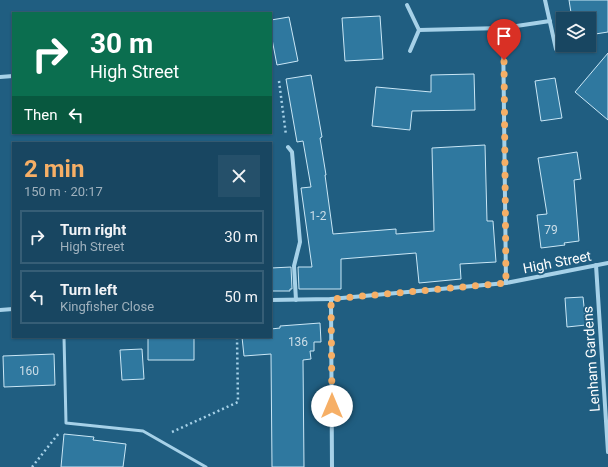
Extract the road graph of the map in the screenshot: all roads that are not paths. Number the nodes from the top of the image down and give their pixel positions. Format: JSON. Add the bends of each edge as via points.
{"nodes":[{"id":1,"x":545,"y":0,"type":"edge"},
{"id":2,"x":407,"y":5,"type":"dead end"},
{"id":3,"x":550,"y":20,"type":"junction"},
{"id":4,"x":503,"y":28,"type":"junction"},
{"id":5,"x":419,"y":30,"type":"junction"},
{"id":6,"x":556,"y":49,"type":"dead end"},
{"id":7,"x":410,"y":51,"type":"dead end"},
{"id":8,"x":12,"y":76,"type":"edge"},
{"id":9,"x":0,"y":77,"type":"edge"},
{"id":10,"x":288,"y":147,"type":"road end"},
{"id":11,"x":608,"y":263,"type":"edge"},
{"id":12,"x":596,"y":265,"type":"junction"},
{"id":13,"x":506,"y":283,"type":"junction"},
{"id":14,"x":331,"y":299,"type":"junction"},
{"id":15,"x":272,"y":300,"type":"edge"},
{"id":16,"x":296,"y":300,"type":"junction"},
{"id":17,"x":12,"y":309,"type":"edge"},
{"id":18,"x":0,"y":310,"type":"edge"},
{"id":19,"x":64,"y":338,"type":"edge"},
{"id":20,"x":608,"y":452,"type":"edge"},
{"id":21,"x":206,"y":467,"type":"edge"},
{"id":22,"x":332,"y":467,"type":"edge"}],
"edges":[{"from":1,"to":3,"type":"street"},
{"from":2,"to":5,"type":"street"},
{"from":3,"to":4,"type":"street"},
{"from":3,"to":6,"type":"street"},
{"from":4,"to":5,"type":"street"},
{"from":4,"to":13,"type":"street"},
{"from":5,"to":7,"type":"street"},
{"from":8,"to":9,"type":"street"},
{"from":10,"to":16,"type":"street","via":[[292,152],[300,242],[294,266]]},
{"from":11,"to":12,"type":"street","name":"High Street"},
{"from":12,"to":13,"type":"street","name":"High Street"},
{"from":12,"to":20,"type":"street","name":"Lenham Gardens"},
{"from":13,"to":14,"type":"street","name":"High Street"},
{"from":14,"to":16,"type":"street","name":"High Street"},
{"from":14,"to":22,"type":"street"},
{"from":15,"to":16,"type":"street","name":"High Street"},
{"from":17,"to":18,"type":"street"},
{"from":19,"to":21,"type":"lane","via":[[66,423],[143,431]]}]}
